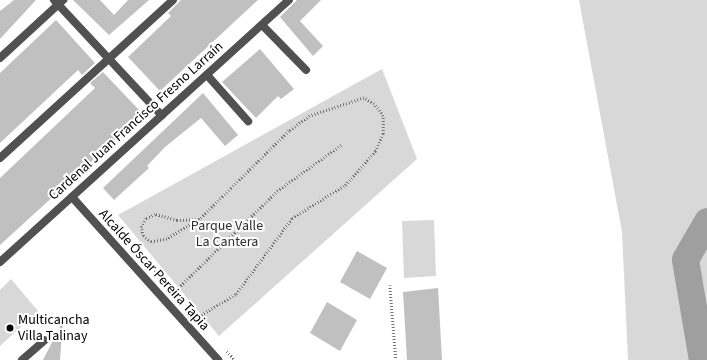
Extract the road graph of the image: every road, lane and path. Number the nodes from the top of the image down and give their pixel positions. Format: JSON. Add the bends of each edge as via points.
{"nodes":[{"id":1,"x":173,"y":0,"type":"edge"},
{"id":2,"x":289,"y":0,"type":"edge"},
{"id":3,"x":59,"y":2,"type":"edge"},
{"id":4,"x":262,"y":25,"type":"junction"},
{"id":5,"x":0,"y":58,"type":"edge"},
{"id":6,"x":108,"y":59,"type":"junction"},
{"id":7,"x":306,"y":70,"type":"dead end"},
{"id":8,"x":207,"y":75,"type":"junction"},
{"id":9,"x":162,"y":116,"type":"junction"},
{"id":10,"x":248,"y":121,"type":"dead end"},
{"id":11,"x":341,"y":145,"type":"dead end"},
{"id":12,"x":0,"y":158,"type":"edge"},
{"id":13,"x":72,"y":197,"type":"junction"},
{"id":14,"x":200,"y":219,"type":"junction"},
{"id":15,"x":0,"y":262,"type":"edge"},
{"id":16,"x":390,"y":285,"type":"dead end"},
{"id":17,"x":165,"y":301,"type":"junction"},
{"id":18,"x":184,"y":323,"type":"junction"},
{"id":19,"x":45,"y":340,"type":"dead end"},
{"id":20,"x":22,"y":360,"type":"edge"},
{"id":21,"x":218,"y":360,"type":"edge"},
{"id":22,"x":396,"y":360,"type":"edge"}],
"edges":[{"from":1,"to":6,"type":"street"},
{"from":2,"to":4,"type":"street","name":"Cardenal Juan Francisco Fresno Larraín"},
{"from":3,"to":5,"type":"street"},
{"from":3,"to":6,"type":"street"},
{"from":4,"to":7,"type":"street"},
{"from":4,"to":8,"type":"street","name":"Cardenal Juan Francisco Fresno Larraín"},
{"from":6,"to":9,"type":"street"},
{"from":6,"to":12,"type":"street"},
{"from":8,"to":9,"type":"street","name":"Cardenal Juan Francisco Fresno Larraín"},
{"from":8,"to":10,"type":"street"},
{"from":9,"to":13,"type":"street","name":"Cardenal Juan Francisco Fresno Larraín"},
{"from":11,"to":17,"type":"path","via":[[277,191]]},
{"from":13,"to":15,"type":"street","name":"Cardenal Juan Francisco Fresno Larraín"},
{"from":13,"to":17,"type":"street","name":"Alcalde Óscar Pereira Tapia"},
{"from":14,"to":14,"type":"path","via":[[167,239],[151,242],[143,236],[141,227],[146,218],[156,214],[177,220]]},
{"from":14,"to":18,"type":"path","via":[[289,131],[310,116],[364,98],[374,104],[383,116],[383,134],[375,151],[345,185],[292,218],[244,284],[227,302]]},
{"from":16,"to":22,"type":"path"},
{"from":17,"to":18,"type":"street","name":"Alcalde Óscar Pereira Tapia"},
{"from":18,"to":21,"type":"street","name":"Alcalde Óscar Pereira Tapia"},
{"from":19,"to":20,"type":"street"}]}
